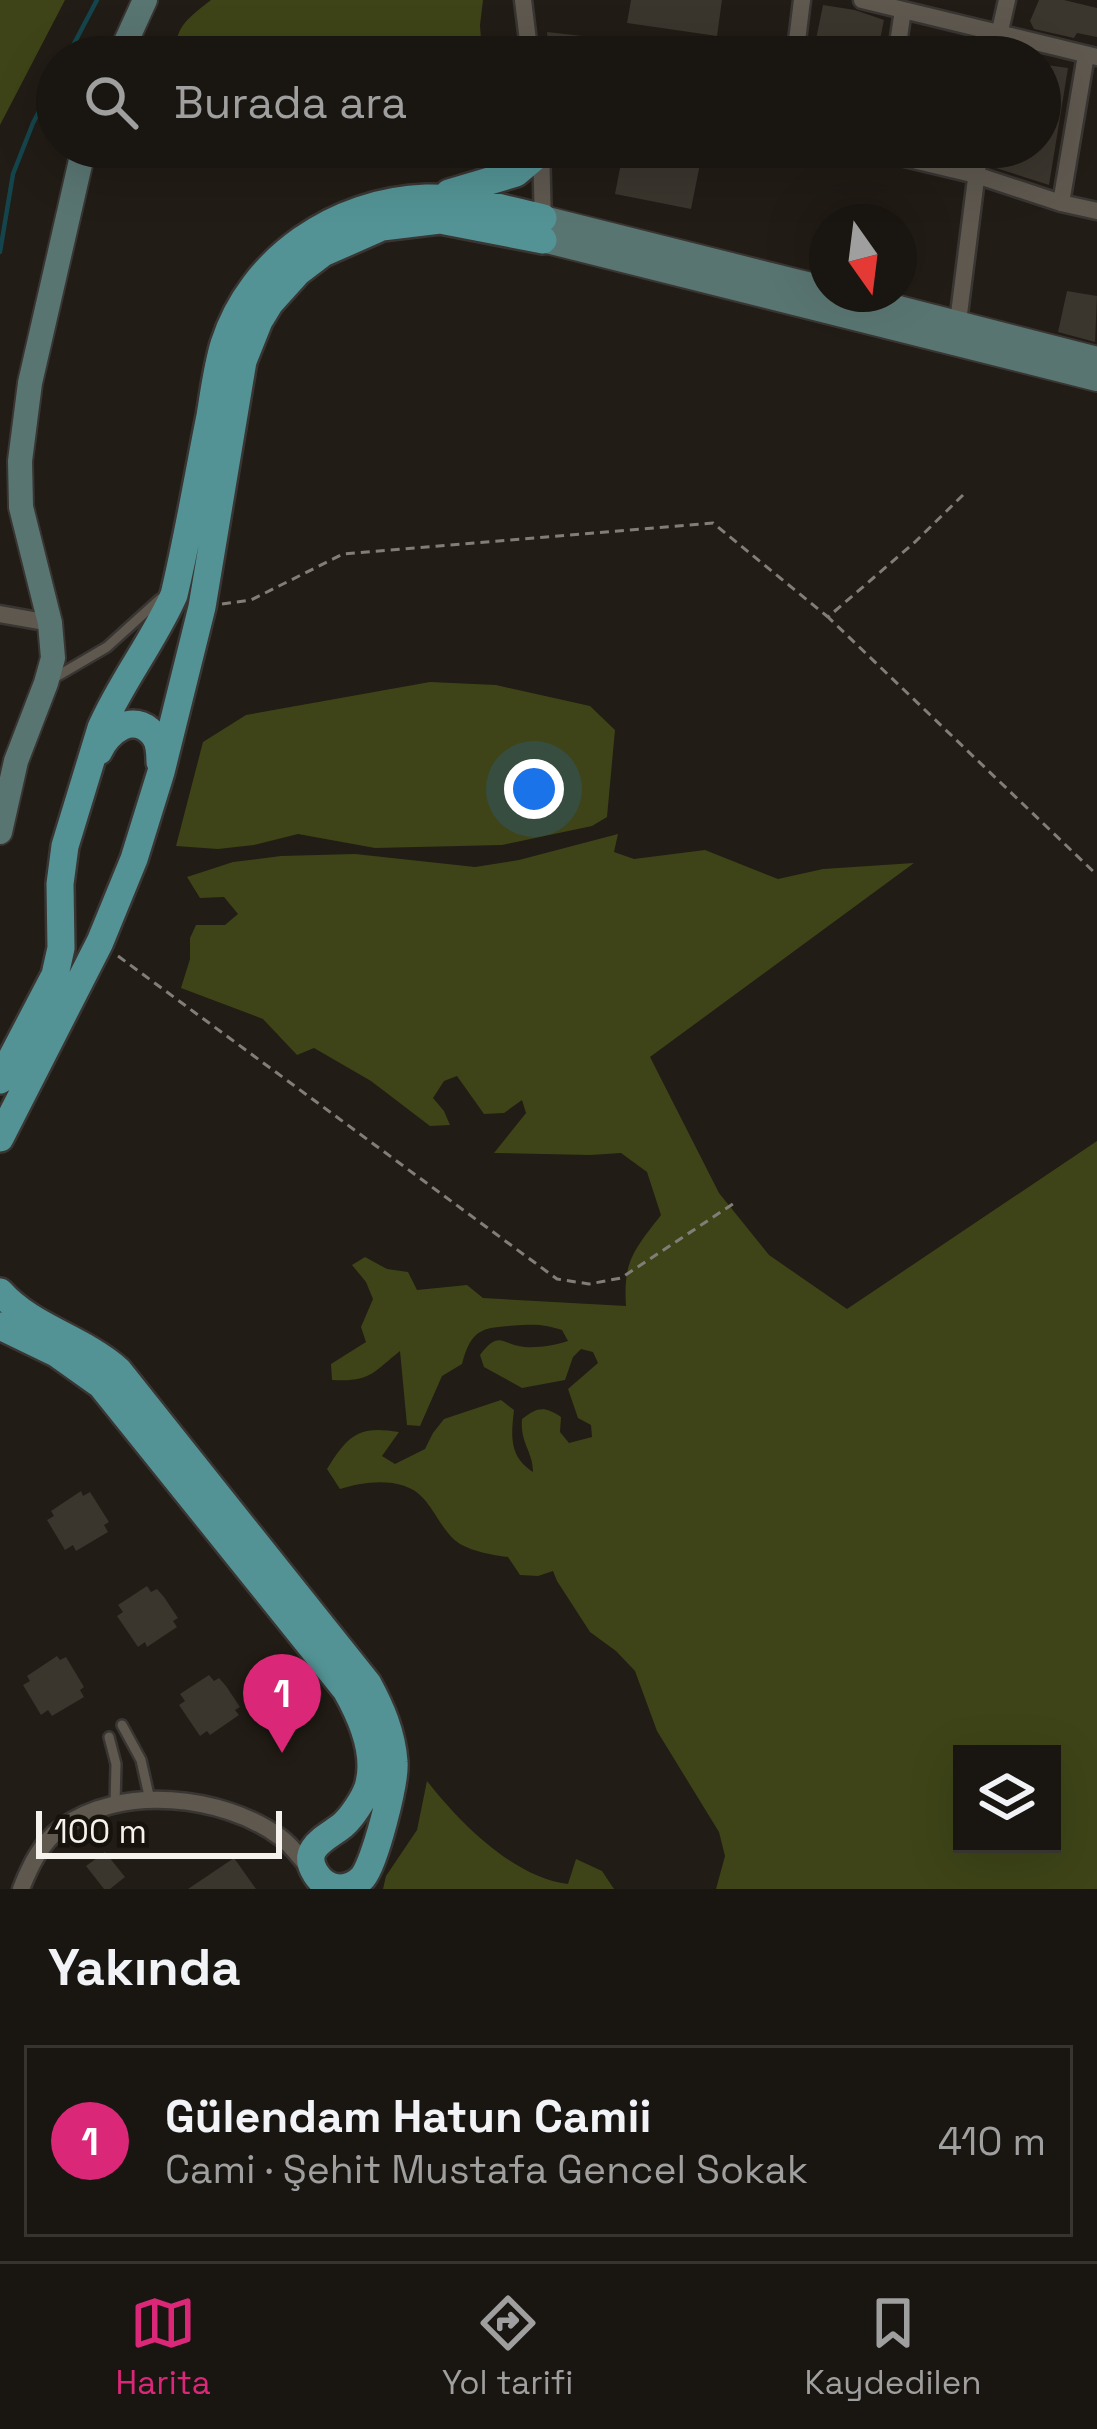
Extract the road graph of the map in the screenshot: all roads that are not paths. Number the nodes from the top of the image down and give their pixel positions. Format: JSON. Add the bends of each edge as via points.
{"nodes":[{"id":1,"x":146,"y":0,"type":"edge"},
{"id":2,"x":523,"y":0,"type":"edge"},
{"id":3,"x":802,"y":0,"type":"edge"},
{"id":4,"x":862,"y":0,"type":"edge"},
{"id":5,"x":1007,"y":0,"type":"edge"},
{"id":6,"x":903,"y":10,"type":"junction"},
{"id":7,"x":998,"y":31,"type":"junction"},
{"id":8,"x":129,"y":36,"type":"edge"},
{"id":9,"x":527,"y":36,"type":"edge"},
{"id":10,"x":798,"y":36,"type":"edge"},
{"id":11,"x":899,"y":36,"type":"edge"},
{"id":12,"x":997,"y":36,"type":"edge"},
{"id":13,"x":1017,"y":36,"type":"edge"},
{"id":14,"x":1061,"y":48,"type":"edge"},
{"id":15,"x":1092,"y":56,"type":"edge"},
{"id":16,"x":79,"y":168,"type":"edge"},
{"id":17,"x":521,"y":168,"type":"edge"},
{"id":18,"x":541,"y":168,"type":"edge"},
{"id":19,"x":949,"y":168,"type":"edge"},
{"id":20,"x":977,"y":168,"type":"edge"},
{"id":21,"x":976,"y":175,"type":"junction"},
{"id":22,"x":430,"y":198,"type":"junction"},
{"id":23,"x":1061,"y":203,"type":"junction"},
{"id":24,"x":1097,"y":211,"type":"edge"},
{"id":25,"x":543,"y":229,"type":"junction"},
{"id":26,"x":809,"y":286,"type":"edge"},
{"id":27,"x":896,"y":312,"type":"edge"},
{"id":28,"x":956,"y":333,"type":"junction"},
{"id":29,"x":1097,"y":359,"type":"edge"},
{"id":30,"x":1097,"y":379,"type":"edge"},
{"id":31,"x":197,"y":482,"type":"junction"},
{"id":32,"x":0,"y":614,"type":"edge"},
{"id":33,"x":50,"y":623,"type":"junction"},
{"id":34,"x":46,"y":683,"type":"junction"},
{"id":35,"x":161,"y":772,"type":"junction"},
{"id":36,"x":79,"y":798,"type":"junction"},
{"id":37,"x":0,"y":832,"type":"edge"},
{"id":38,"x":0,"y":1080,"type":"edge"},
{"id":39,"x":0,"y":1138,"type":"edge"},
{"id":40,"x":0,"y":1292,"type":"edge"},
{"id":41,"x":0,"y":1306,"type":"edge"},
{"id":42,"x":14,"y":1330,"type":"edge"},
{"id":43,"x":122,"y":1725,"type":"dead end"},
{"id":44,"x":109,"y":1737,"type":"dead end"},
{"id":45,"x":150,"y":1800,"type":"junction"},
{"id":46,"x":115,"y":1804,"type":"junction"},
{"id":47,"x":332,"y":1832,"type":"junction"},
{"id":48,"x":280,"y":1837,"type":"junction"},
{"id":49,"x":366,"y":1879,"type":"edge"},
{"id":50,"x":317,"y":1880,"type":"edge"},
{"id":51,"x":21,"y":1889,"type":"edge"}],
"edges":[{"from":1,"to":8,"type":"main road"},
{"from":2,"to":9,"type":"street"},
{"from":3,"to":10,"type":"street"},
{"from":4,"to":6,"type":"street"},
{"from":5,"to":7,"type":"street"},
{"from":6,"to":7,"type":"street"},
{"from":6,"to":11,"type":"street"},
{"from":7,"to":12,"type":"street"},
{"from":7,"to":13,"type":"street"},
{"from":14,"to":15,"type":"street"},
{"from":15,"to":23,"type":"street"},
{"from":16,"to":33,"type":"main road","via":[[20,461],[21,507]]},
{"from":17,"to":22,"type":"main road"},
{"from":18,"to":25,"type":"street"},
{"from":19,"to":21,"type":"street"},
{"from":20,"to":21,"type":"street"},
{"from":21,"to":23,"type":"street"},
{"from":21,"to":28,"type":"street"},
{"from":22,"to":25,"type":"main road","via":[[470,201]]},
{"from":22,"to":31,"type":"main road","via":[[338,218],[258,280],[223,347]]},
{"from":23,"to":24,"type":"street"},
{"from":25,"to":26,"type":"main road"},
{"from":25,"to":28,"type":"main road"},
{"from":25,"to":35,"type":"main road","via":[[412,221],[323,254],[270,302],[243,361],[202,608]]},
{"from":27,"to":28,"type":"main road"},
{"from":28,"to":29,"type":"main road"},
{"from":28,"to":30,"type":"main road"},
{"from":31,"to":34,"type":"lane","via":[[170,591],[107,647]]},
{"from":31,"to":36,"type":"main road","via":[[174,596],[109,710]]},
{"from":32,"to":33,"type":"street"},
{"from":33,"to":34,"type":"main road"},
{"from":34,"to":37,"type":"main road"},
{"from":35,"to":36,"type":"main road","via":[[152,732],[124,725],[102,743]]},
{"from":35,"to":39,"type":"main road","via":[[100,942]]},
{"from":36,"to":38,"type":"main road","via":[[65,846],[55,975]]},
{"from":40,"to":42,"type":"main road"},
{"from":41,"to":42,"type":"main road"},
{"from":42,"to":47,"type":"main road","via":[[80,1367],[117,1402],[346,1690],[369,1743],[371,1772],[367,1792]]},
{"from":42,"to":49,"type":"main road","via":[[99,1353],[118,1370],[368,1684],[390,1733],[394,1781]]},
{"from":43,"to":45,"type":"lane"},
{"from":44,"to":46,"type":"lane"},
{"from":45,"to":46,"type":"street"},
{"from":45,"to":48,"type":"street","via":[[196,1802]]},
{"from":46,"to":51,"type":"street","via":[[62,1827]]},
{"from":47,"to":48,"type":"street"},
{"from":47,"to":49,"type":"main road","via":[[358,1837],[368,1851]]},
{"from":47,"to":50,"type":"main road","via":[[311,1857]]},
{"from":48,"to":50,"type":"street"},
{"from":49,"to":50,"type":"main road","via":[[350,1887]]}]}
